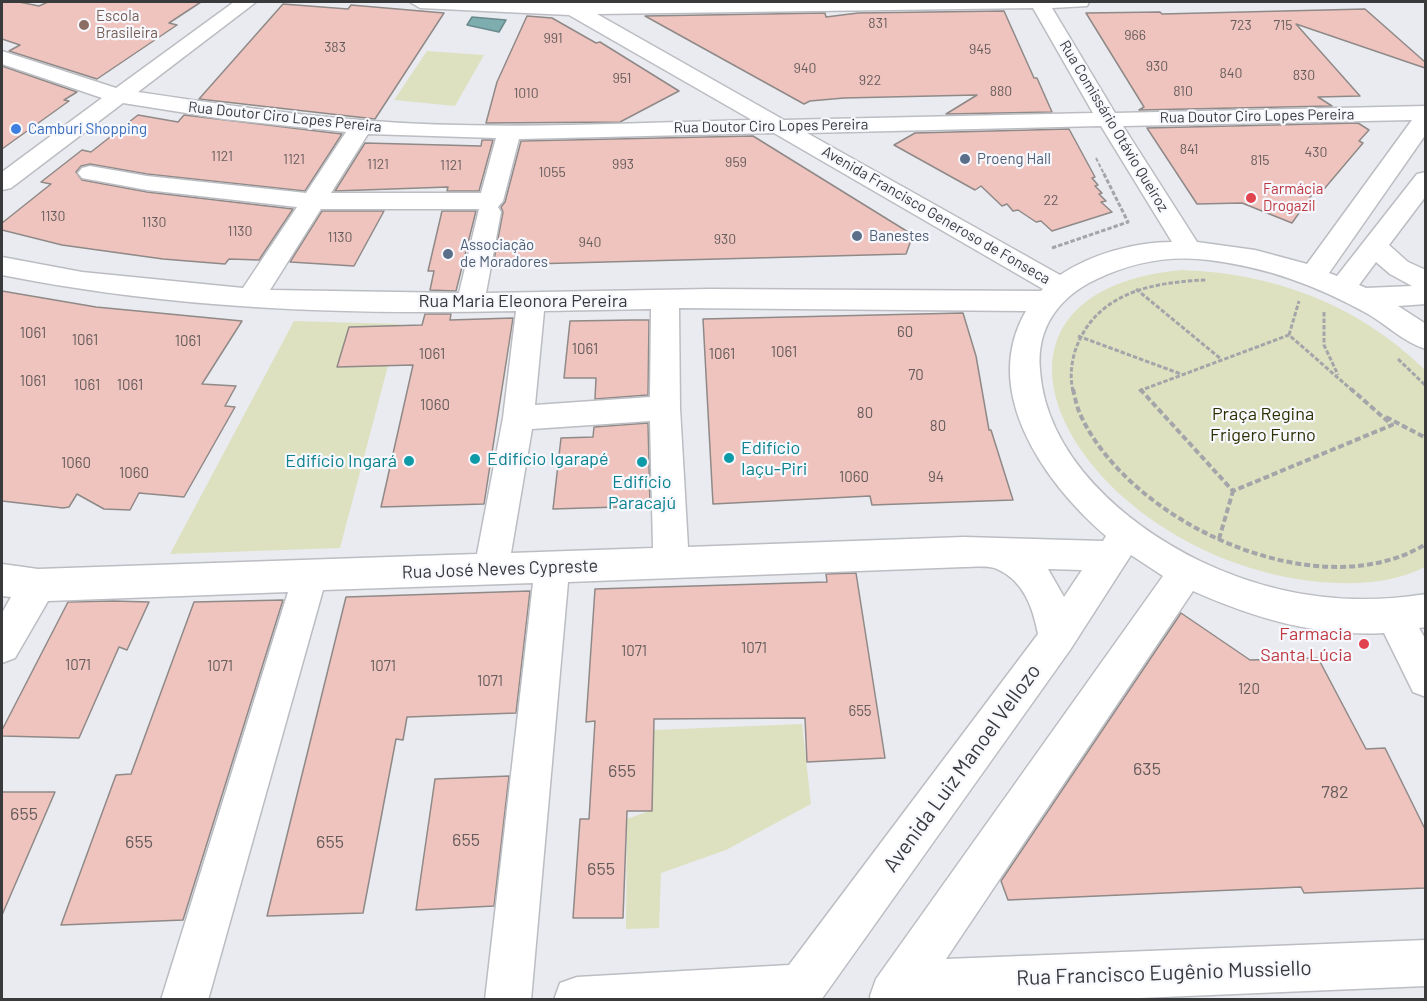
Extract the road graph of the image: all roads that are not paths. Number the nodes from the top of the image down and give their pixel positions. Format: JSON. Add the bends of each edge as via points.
{"nodes":[{"id":1,"x":246,"y":2,"type":"edge"},
{"id":2,"x":420,"y":2,"type":"edge"},
{"id":3,"x":1039,"y":2,"type":"edge"},
{"id":4,"x":1080,"y":2,"type":"edge"},
{"id":5,"x":567,"y":5,"type":"edge"},
{"id":6,"x":2,"y":57,"type":"edge"},
{"id":7,"x":118,"y":96,"type":"junction"},
{"id":8,"x":1425,"y":115,"type":"edge"},
{"id":9,"x":1108,"y":120,"type":"junction"},
{"id":10,"x":779,"y":125,"type":"junction"},
{"id":11,"x":361,"y":127,"type":"junction"},
{"id":12,"x":509,"y":132,"type":"junction"},
{"id":13,"x":90,"y":173,"type":"dead end"},
{"id":14,"x":1425,"y":179,"type":"edge"},
{"id":15,"x":2,"y":183,"type":"edge"},
{"id":16,"x":312,"y":201,"type":"junction"},
{"id":17,"x":489,"y":212,"type":"dead end"},
{"id":18,"x":1374,"y":248,"type":"junction"},
{"id":19,"x":1190,"y":251,"type":"junction"},
{"id":20,"x":2,"y":266,"type":"edge"},
{"id":21,"x":1313,"y":276,"type":"junction"},
{"id":22,"x":1425,"y":282,"type":"edge"},
{"id":23,"x":1352,"y":293,"type":"junction"},
{"id":24,"x":1053,"y":294,"type":"junction"},
{"id":25,"x":1425,"y":295,"type":"edge"},
{"id":26,"x":249,"y":299,"type":"junction"},
{"id":27,"x":665,"y":299,"type":"junction"},
{"id":28,"x":471,"y":302,"type":"junction"},
{"id":29,"x":531,"y":302,"type":"junction"},
{"id":30,"x":1425,"y":339,"type":"edge"},
{"id":31,"x":665,"y":408,"type":"junction"},
{"id":32,"x":518,"y":418,"type":"junction"},
{"id":33,"x":1120,"y":544,"type":"junction"},
{"id":34,"x":999,"y":552,"type":"junction"},
{"id":35,"x":671,"y":563,"type":"junction"},
{"id":36,"x":552,"y":565,"type":"junction"},
{"id":37,"x":491,"y":570,"type":"junction"},
{"id":38,"x":1187,"y":571,"type":"junction"},
{"id":39,"x":310,"y":576,"type":"junction"},
{"id":40,"x":2,"y":580,"type":"edge"},
{"id":41,"x":38,"y":585,"type":"junction"},
{"id":42,"x":1410,"y":613,"type":"edge"},
{"id":43,"x":1057,"y":638,"type":"junction"},
{"id":44,"x":2,"y":646,"type":"edge"},
{"id":45,"x":1425,"y":679,"type":"edge"},
{"id":46,"x":1425,"y":963,"type":"edge"},
{"id":47,"x":896,"y":992,"type":"edge"},
{"id":48,"x":796,"y":994,"type":"edge"},
{"id":49,"x":184,"y":999,"type":"edge"},
{"id":50,"x":508,"y":999,"type":"edge"},
{"id":51,"x":577,"y":999,"type":"edge"}],
"edges":[{"from":1,"to":7,"type":"street"},
{"from":2,"to":5,"type":"street"},
{"from":3,"to":4,"type":"street"},
{"from":3,"to":5,"type":"street"},
{"from":3,"to":9,"type":"street","name":"Rua Comissário Otávio Queiroz"},
{"from":5,"to":10,"type":"street","name":"Avenida Francisco Generoso de Fonseca"},
{"from":6,"to":7,"type":"street","name":"Rua Doutor Ciro Lopes Pereira"},
{"from":7,"to":11,"type":"street","name":"Rua Doutor Ciro Lopes Pereira"},
{"from":7,"to":15,"type":"street"},
{"from":8,"to":9,"type":"street","name":"Rua Doutor Ciro Lopes Pereira"},
{"from":8,"to":21,"type":"street"},
{"from":9,"to":10,"type":"street","name":"Rua Doutor Ciro Lopes Pereira"},
{"from":9,"to":19,"type":"street","name":"Rua Comissário Otávio Queiroz"},
{"from":10,"to":12,"type":"street","name":"Rua Doutor Ciro Lopes Pereira"},
{"from":10,"to":24,"type":"street","name":"Avenida Francisco Generoso de Fonseca"},
{"from":11,"to":12,"type":"street","name":"Rua Doutor Ciro Lopes Pereira"},
{"from":11,"to":16,"type":"street"},
{"from":12,"to":16,"type":"street","via":[[491,201]]},
{"from":13,"to":16,"type":"street"},
{"from":14,"to":18,"type":"street"},
{"from":16,"to":26,"type":"street"},
{"from":17,"to":28,"type":"street"},
{"from":18,"to":22,"type":"street"},
{"from":18,"to":23,"type":"street"},
{"from":19,"to":21,"type":"street","via":[[1255,259]]},
{"from":19,"to":24,"type":"street","via":[[1159,251],[1122,258],[1081,273]]},
{"from":20,"to":26,"type":"street","name":"Rua Maria Eleonora Pereira","via":[[50,277]]},
{"from":21,"to":23,"type":"street"},
{"from":23,"to":25,"type":"street"},
{"from":23,"to":30,"type":"street"},
{"from":24,"to":27,"type":"street","name":"Rua Maria Eleonora Pereira"},
{"from":24,"to":33,"type":"street","via":[[1031,327],[1024,356],[1025,389],[1036,425],[1058,463]]},
{"from":26,"to":28,"type":"street","name":"Rua Maria Eleonora Pereira"},
{"from":27,"to":29,"type":"street","name":"Rua Maria Eleonora Pereira"},
{"from":27,"to":31,"type":"street"},
{"from":28,"to":29,"type":"street","name":"Rua Maria Eleonora Pereira"},
{"from":29,"to":32,"type":"street"},
{"from":31,"to":32,"type":"street"},
{"from":31,"to":35,"type":"street"},
{"from":32,"to":37,"type":"street"},
{"from":33,"to":34,"type":"street","name":"Rua José Neves Cypreste"},
{"from":33,"to":38,"type":"street"},
{"from":33,"to":43,"type":"street","name":"Avenida Luiz Manoel Vellozo"},
{"from":34,"to":35,"type":"street","name":"Rua José Neves Cypreste"},
{"from":34,"to":43,"type":"street","via":[[1034,575],[1045,591]]},
{"from":35,"to":36,"type":"street","name":"Rua José Neves Cypreste"},
{"from":36,"to":37,"type":"street","name":"Rua José Neves Cypreste"},
{"from":36,"to":50,"type":"street"},
{"from":37,"to":39,"type":"street","name":"Rua José Neves Cypreste"},
{"from":38,"to":42,"type":"street","via":[[1229,590],[1317,614],[1357,617]]},
{"from":38,"to":47,"type":"street"},
{"from":39,"to":41,"type":"street","name":"Rua José Neves Cypreste"},
{"from":39,"to":49,"type":"street"},
{"from":40,"to":41,"type":"street","name":"Rua José Neves Cypreste"},
{"from":41,"to":44,"type":"street"},
{"from":42,"to":45,"type":"street"},
{"from":43,"to":48,"type":"street","name":"Avenida Luiz Manoel Vellozo"},
{"from":46,"to":47,"type":"street","name":"Rua Francisco Eugênio Mussiello"},
{"from":48,"to":51,"type":"street"}]}
